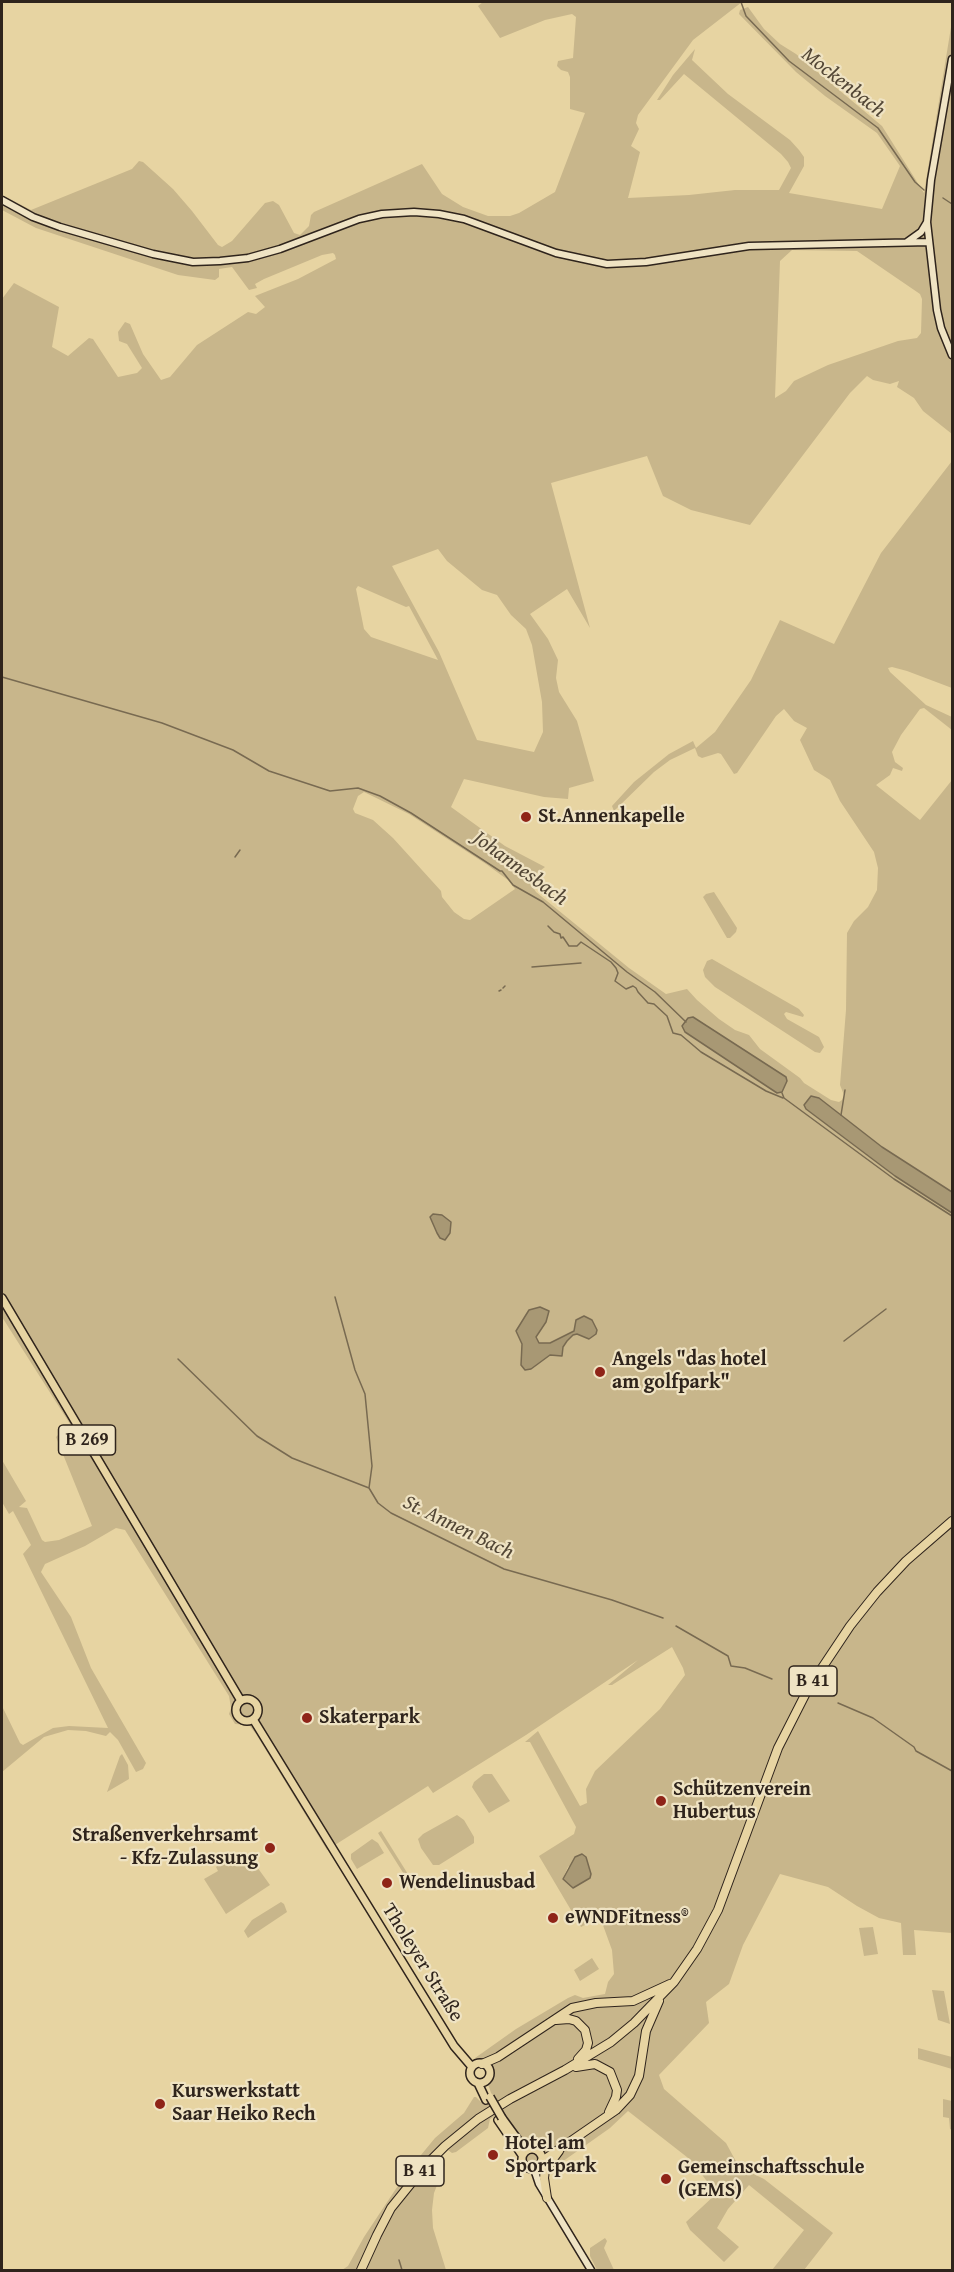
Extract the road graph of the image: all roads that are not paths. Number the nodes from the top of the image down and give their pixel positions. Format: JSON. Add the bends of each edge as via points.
{"nodes":[{"id":1,"x":952,"y":59,"type":"edge"},
{"id":2,"x":2,"y":200,"type":"edge"},
{"id":3,"x":927,"y":222,"type":"junction"},
{"id":4,"x":929,"y":242,"type":"junction"},
{"id":5,"x":905,"y":243,"type":"junction"},
{"id":6,"x":952,"y":355,"type":"edge"},
{"id":7,"x":2,"y":1298,"type":"edge"},
{"id":8,"x":952,"y":1521,"type":"edge"},
{"id":9,"x":241,"y":1701,"type":"junction"},
{"id":10,"x":253,"y":1719,"type":"junction"},
{"id":11,"x":674,"y":1982,"type":"junction"},
{"id":12,"x":661,"y":1997,"type":"junction"},
{"id":13,"x":554,"y":2020,"type":"junction"},
{"id":14,"x":498,"y":2057,"type":"junction"},
{"id":15,"x":482,"y":2064,"type":"junction"},
{"id":16,"x":472,"y":2067,"type":"junction"},
{"id":17,"x":567,"y":2069,"type":"junction"},
{"id":18,"x":489,"y":2070,"type":"junction"},
{"id":19,"x":487,"y":2081,"type":"junction"},
{"id":20,"x":478,"y":2083,"type":"junction"},
{"id":21,"x":488,"y":2098,"type":"junction"},
{"id":22,"x":607,"y":2115,"type":"junction"},
{"id":23,"x":564,"y":2146,"type":"junction"},
{"id":24,"x":525,"y":2152,"type":"junction"},
{"id":25,"x":541,"y":2157,"type":"junction"},
{"id":26,"x":534,"y":2169,"type":"junction"},
{"id":27,"x":547,"y":2198,"type":"junction"},
{"id":28,"x":361,"y":2271,"type":"edge"},
{"id":29,"x":591,"y":2271,"type":"edge"}],
"edges":[{"from":1,"to":3,"type":"main road"},
{"from":2,"to":5,"type":"main road","via":[[60,227],[153,254],[193,261],[248,258],[359,219],[414,212],[453,216],[556,253],[607,264],[749,246]]},
{"from":3,"to":4,"type":"main road"},
{"from":3,"to":5,"type":"main road"},
{"from":4,"to":5,"type":"main road"},
{"from":4,"to":6,"type":"main road","via":[[936,310]]},
{"from":7,"to":9,"type":"main road","number":"B 269"},
{"from":8,"to":11,"type":"highway","number":"B 41","via":[[877,1592],[807,1689],[778,1748],[731,1878],[706,1934]]},
{"from":9,"to":10,"type":"main road","number":"B 269","via":[[238,1716],[247,1721]]},
{"from":9,"to":10,"type":"main road","number":"B 269","via":[[250,1700],[257,1706]]},
{"from":10,"to":16,"type":"main road","name":"Tholeyer Straße","number":"B 269","via":[[454,2046]]},
{"from":11,"to":12,"type":"highway","number":"B 41"},
{"from":11,"to":13,"type":"highway","via":[[633,2001],[572,2008]]},
{"from":12,"to":17,"type":"highway","number":"B 41","via":[[611,2042]]},
{"from":12,"to":22,"type":"highway","via":[[646,2031],[635,2086],[624,2102]]},
{"from":13,"to":14,"type":"highway"},
{"from":13,"to":17,"type":"highway","via":[[576,2021],[587,2036],[586,2050]]},
{"from":14,"to":15,"type":"highway"},
{"from":14,"to":18,"type":"highway"},
{"from":15,"to":16,"type":"main road"},
{"from":15,"to":18,"type":"main road"},
{"from":16,"to":20,"type":"main road","number":"B 269","via":[[470,2077]]},
{"from":17,"to":22,"type":"highway","via":[[595,2064],[610,2072],[617,2090]]},
{"from":17,"to":28,"type":"highway","number":"B 41","via":[[478,2119],[445,2146],[391,2208]]},
{"from":18,"to":19,"type":"main road","number":"B 269"},
{"from":19,"to":20,"type":"main road"},
{"from":19,"to":21,"type":"main road","number":"B 269"},
{"from":20,"to":21,"type":"main road","number":"B 269"},
{"from":21,"to":24,"type":"main road","number":"B 269"},
{"from":22,"to":23,"type":"highway"},
{"from":23,"to":25,"type":"highway"},
{"from":23,"to":27,"type":"highway","via":[[545,2170]]},
{"from":24,"to":25,"type":"main road","via":[[535,2149]]},
{"from":24,"to":26,"type":"main road","number":"B 269","via":[[522,2161]]},
{"from":25,"to":26,"type":"main road"},
{"from":26,"to":27,"type":"main road"},
{"from":27,"to":29,"type":"main road"}]}
